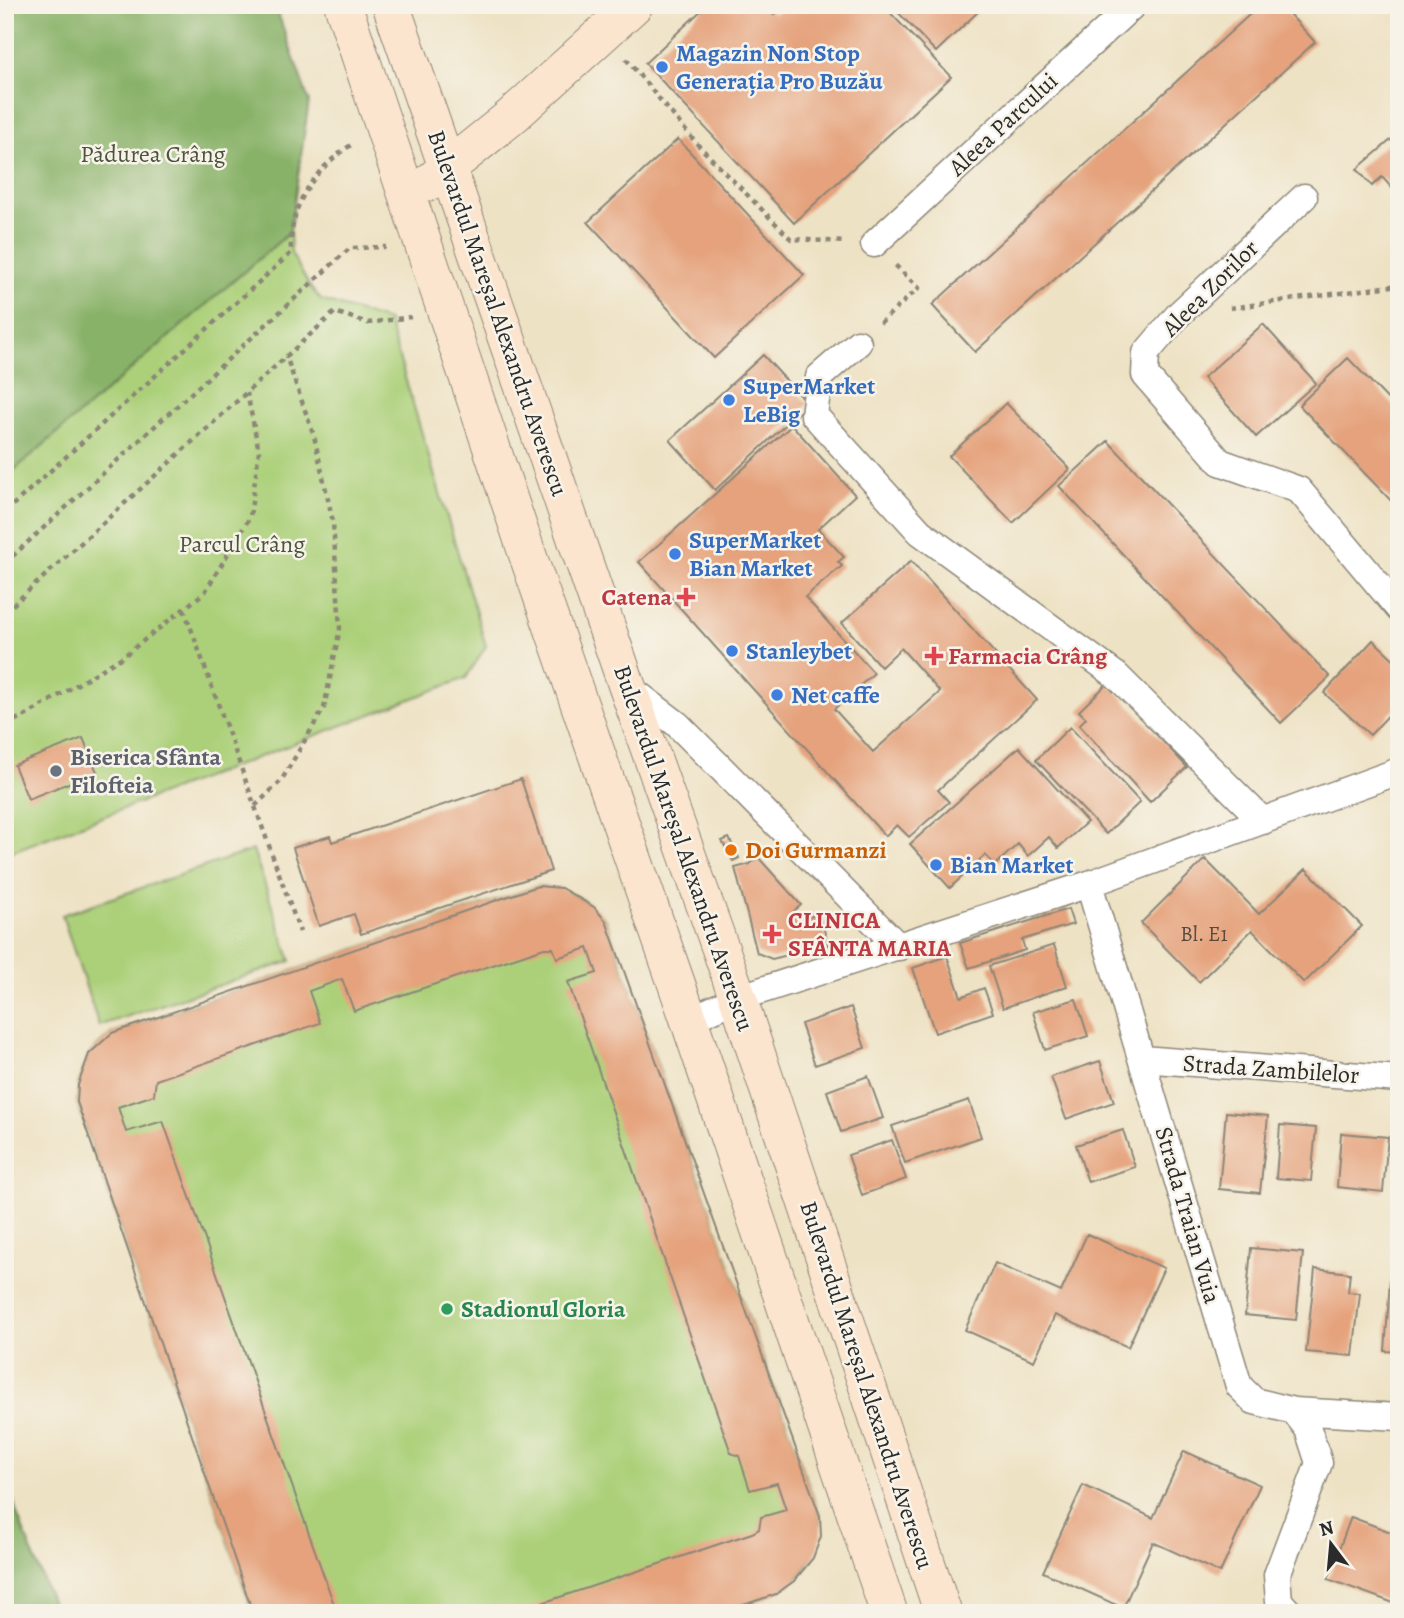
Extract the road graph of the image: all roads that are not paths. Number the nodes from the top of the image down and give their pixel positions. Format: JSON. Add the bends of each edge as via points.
{"nodes":[{"id":1,"x":343,"y":5,"type":"edge"},
{"id":2,"x":391,"y":5,"type":"edge"},
{"id":3,"x":634,"y":5,"type":"edge"},
{"id":4,"x":1133,"y":5,"type":"edge"},
{"id":5,"x":448,"y":169,"type":"junction"},
{"id":6,"x":1304,"y":197,"type":"dead end"},
{"id":7,"x":407,"y":200,"type":"junction"},
{"id":8,"x":874,"y":244,"type":"road end"},
{"id":9,"x":858,"y":343,"type":"road end"},
{"id":10,"x":1399,"y":609,"type":"edge"},
{"id":11,"x":627,"y":686,"type":"junction"},
{"id":12,"x":1399,"y":771,"type":"edge"},
{"id":13,"x":1263,"y":821,"type":"junction"},
{"id":14,"x":1089,"y":884,"type":"junction"},
{"id":15,"x":899,"y":947,"type":"junction"},
{"id":16,"x":738,"y":998,"type":"junction"},
{"id":17,"x":689,"y":1020,"type":"junction"},
{"id":18,"x":1142,"y":1059,"type":"junction"},
{"id":19,"x":1399,"y":1079,"type":"edge"},
{"id":20,"x":1294,"y":1411,"type":"junction"},
{"id":21,"x":1399,"y":1417,"type":"edge"},
{"id":22,"x":889,"y":1613,"type":"edge"},
{"id":23,"x":943,"y":1613,"type":"edge"},
{"id":24,"x":1290,"y":1613,"type":"edge"}],
"edges":[{"from":1,"to":7,"type":"main road","name":"Bulevardul Mareșal Alexandru Averescu"},
{"from":2,"to":5,"type":"main road","name":"Bulevardul Mareșal Alexandru Averescu"},
{"from":3,"to":5,"type":"main road"},
{"from":4,"to":8,"type":"street","name":"Aleea Parcului"},
{"from":5,"to":7,"type":"main road"},
{"from":5,"to":11,"type":"main road","name":"Bulevardul Mareșal Alexandru Averescu"},
{"from":6,"to":10,"type":"street","name":"Aleea Zorilor","via":[[1179,314],[1146,354],[1145,375],[1220,462],[1299,490]]},
{"from":7,"to":17,"type":"main road","name":"Bulevardul Mareșal Alexandru Averescu"},
{"from":9,"to":13,"type":"street","via":[[820,377],[814,415],[920,532],[1117,676]]},
{"from":11,"to":15,"type":"street","via":[[677,723]]},
{"from":11,"to":16,"type":"main road","name":"Bulevardul Mareșal Alexandru Averescu"},
{"from":12,"to":13,"type":"street"},
{"from":13,"to":14,"type":"street"},
{"from":14,"to":15,"type":"street"},
{"from":14,"to":18,"type":"street","name":"Strada Traian Vuia"},
{"from":15,"to":16,"type":"street"},
{"from":16,"to":17,"type":"street"},
{"from":16,"to":23,"type":"main road","name":"Bulevardul Mareșal Alexandru Averescu"},
{"from":17,"to":22,"type":"main road","name":"Bulevardul Mareșal Alexandru Averescu"},
{"from":18,"to":19,"type":"street","name":"Strada Zambilelor"},
{"from":18,"to":20,"type":"street","name":"Strada Traian Vuia","via":[[1239,1386],[1254,1401]]},
{"from":20,"to":21,"type":"street","name":"Strada Traian Vuia"},
{"from":20,"to":24,"type":"street","via":[[1308,1429],[1319,1463],[1277,1576],[1279,1601]]}]}
